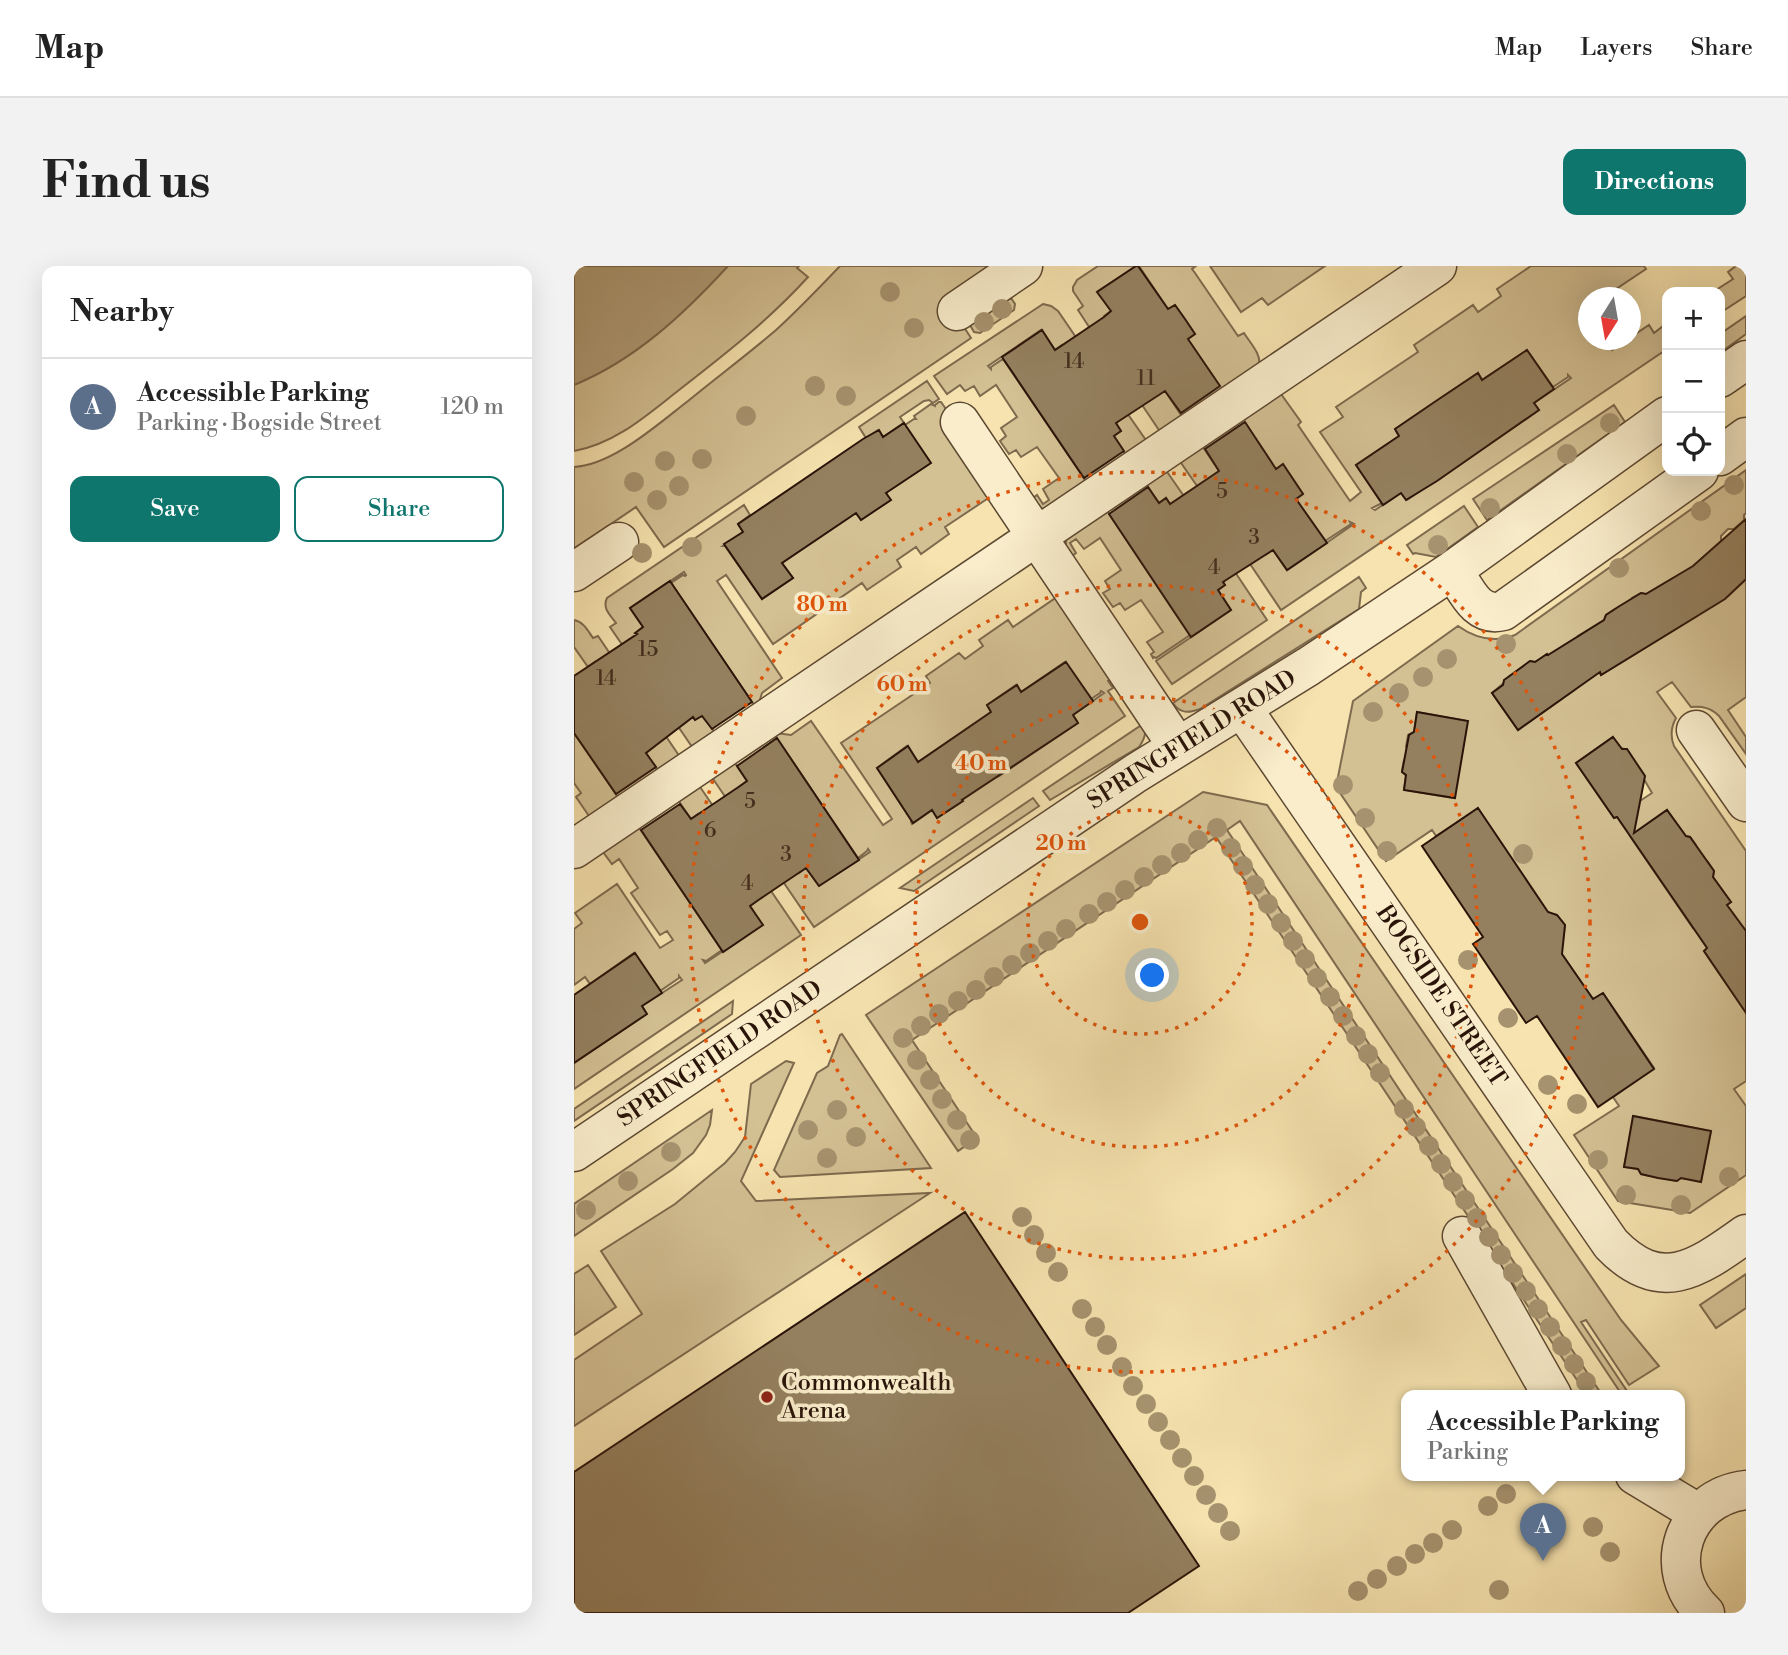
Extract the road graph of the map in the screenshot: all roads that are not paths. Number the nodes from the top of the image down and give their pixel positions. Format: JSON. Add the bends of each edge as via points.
{"nodes":[{"id":1,"x":1023,"y":266,"type":"edge"},
{"id":2,"x":1437,"y":266,"type":"edge"},
{"id":3,"x":957,"y":311,"type":"dead end"},
{"id":4,"x":1746,"y":359,"type":"edge"},
{"id":5,"x":1725,"y":374,"type":"edge"},
{"id":6,"x":1662,"y":420,"type":"edge"},
{"id":7,"x":960,"y":422,"type":"dead end"},
{"id":8,"x":1746,"y":437,"type":"edge"},
{"id":9,"x":1725,"y":452,"type":"edge"},
{"id":10,"x":1692,"y":476,"type":"edge"},
{"id":11,"x":1037,"y":536,"type":"junction"},
{"id":12,"x":619,"y":541,"type":"dead end"},
{"id":13,"x":1453,"y":570,"type":"junction"},
{"id":14,"x":574,"y":572,"type":"edge"},
{"id":15,"x":1242,"y":708,"type":"junction"},
{"id":16,"x":1696,"y":730,"type":"dead end"},
{"id":17,"x":1178,"y":747,"type":"junction"},
{"id":18,"x":1746,"y":802,"type":"edge"},
{"id":19,"x":574,"y":849,"type":"edge"},
{"id":20,"x":574,"y":1152,"type":"edge"},
{"id":21,"x":1746,"y":1234,"type":"edge"},
{"id":22,"x":1462,"y":1236,"type":"dead end"},
{"id":23,"x":1549,"y":1390,"type":"edge"},
{"id":24,"x":1645,"y":1481,"type":"edge"},
{"id":25,"x":1746,"y":1490,"type":"edge"},
{"id":26,"x":1698,"y":1513,"type":"junction"},
{"id":27,"x":1701,"y":1612,"type":"edge"}],
"edges":[{"from":1,"to":3,"type":"street"},
{"from":2,"to":11,"type":"street"},
{"from":4,"to":5,"type":"street"},
{"from":6,"to":13,"type":"street","name":"SPRINGFIELD ROAD"},
{"from":7,"to":11,"type":"street"},
{"from":8,"to":9,"type":"street"},
{"from":10,"to":13,"type":"street","via":[[1503,611],[1487,612],[1479,607]]},
{"from":11,"to":17,"type":"street"},
{"from":11,"to":19,"type":"street"},
{"from":12,"to":14,"type":"street"},
{"from":13,"to":15,"type":"street","name":"SPRINGFIELD ROAD"},
{"from":15,"to":17,"type":"street","name":"SPRINGFIELD ROAD"},
{"from":15,"to":21,"type":"street","name":"BOGSIDE STREET","via":[[1621,1255],[1651,1271],[1680,1272],[1717,1255]]},
{"from":16,"to":18,"type":"street"},
{"from":17,"to":20,"type":"street","name":"SPRINGFIELD ROAD"},
{"from":22,"to":23,"type":"street"},
{"from":24,"to":26,"type":"street"},
{"from":25,"to":26,"type":"street","via":[[1729,1493]]},
{"from":26,"to":27,"type":"street","via":[[1685,1534],[1680,1564],[1689,1594]]}]}
